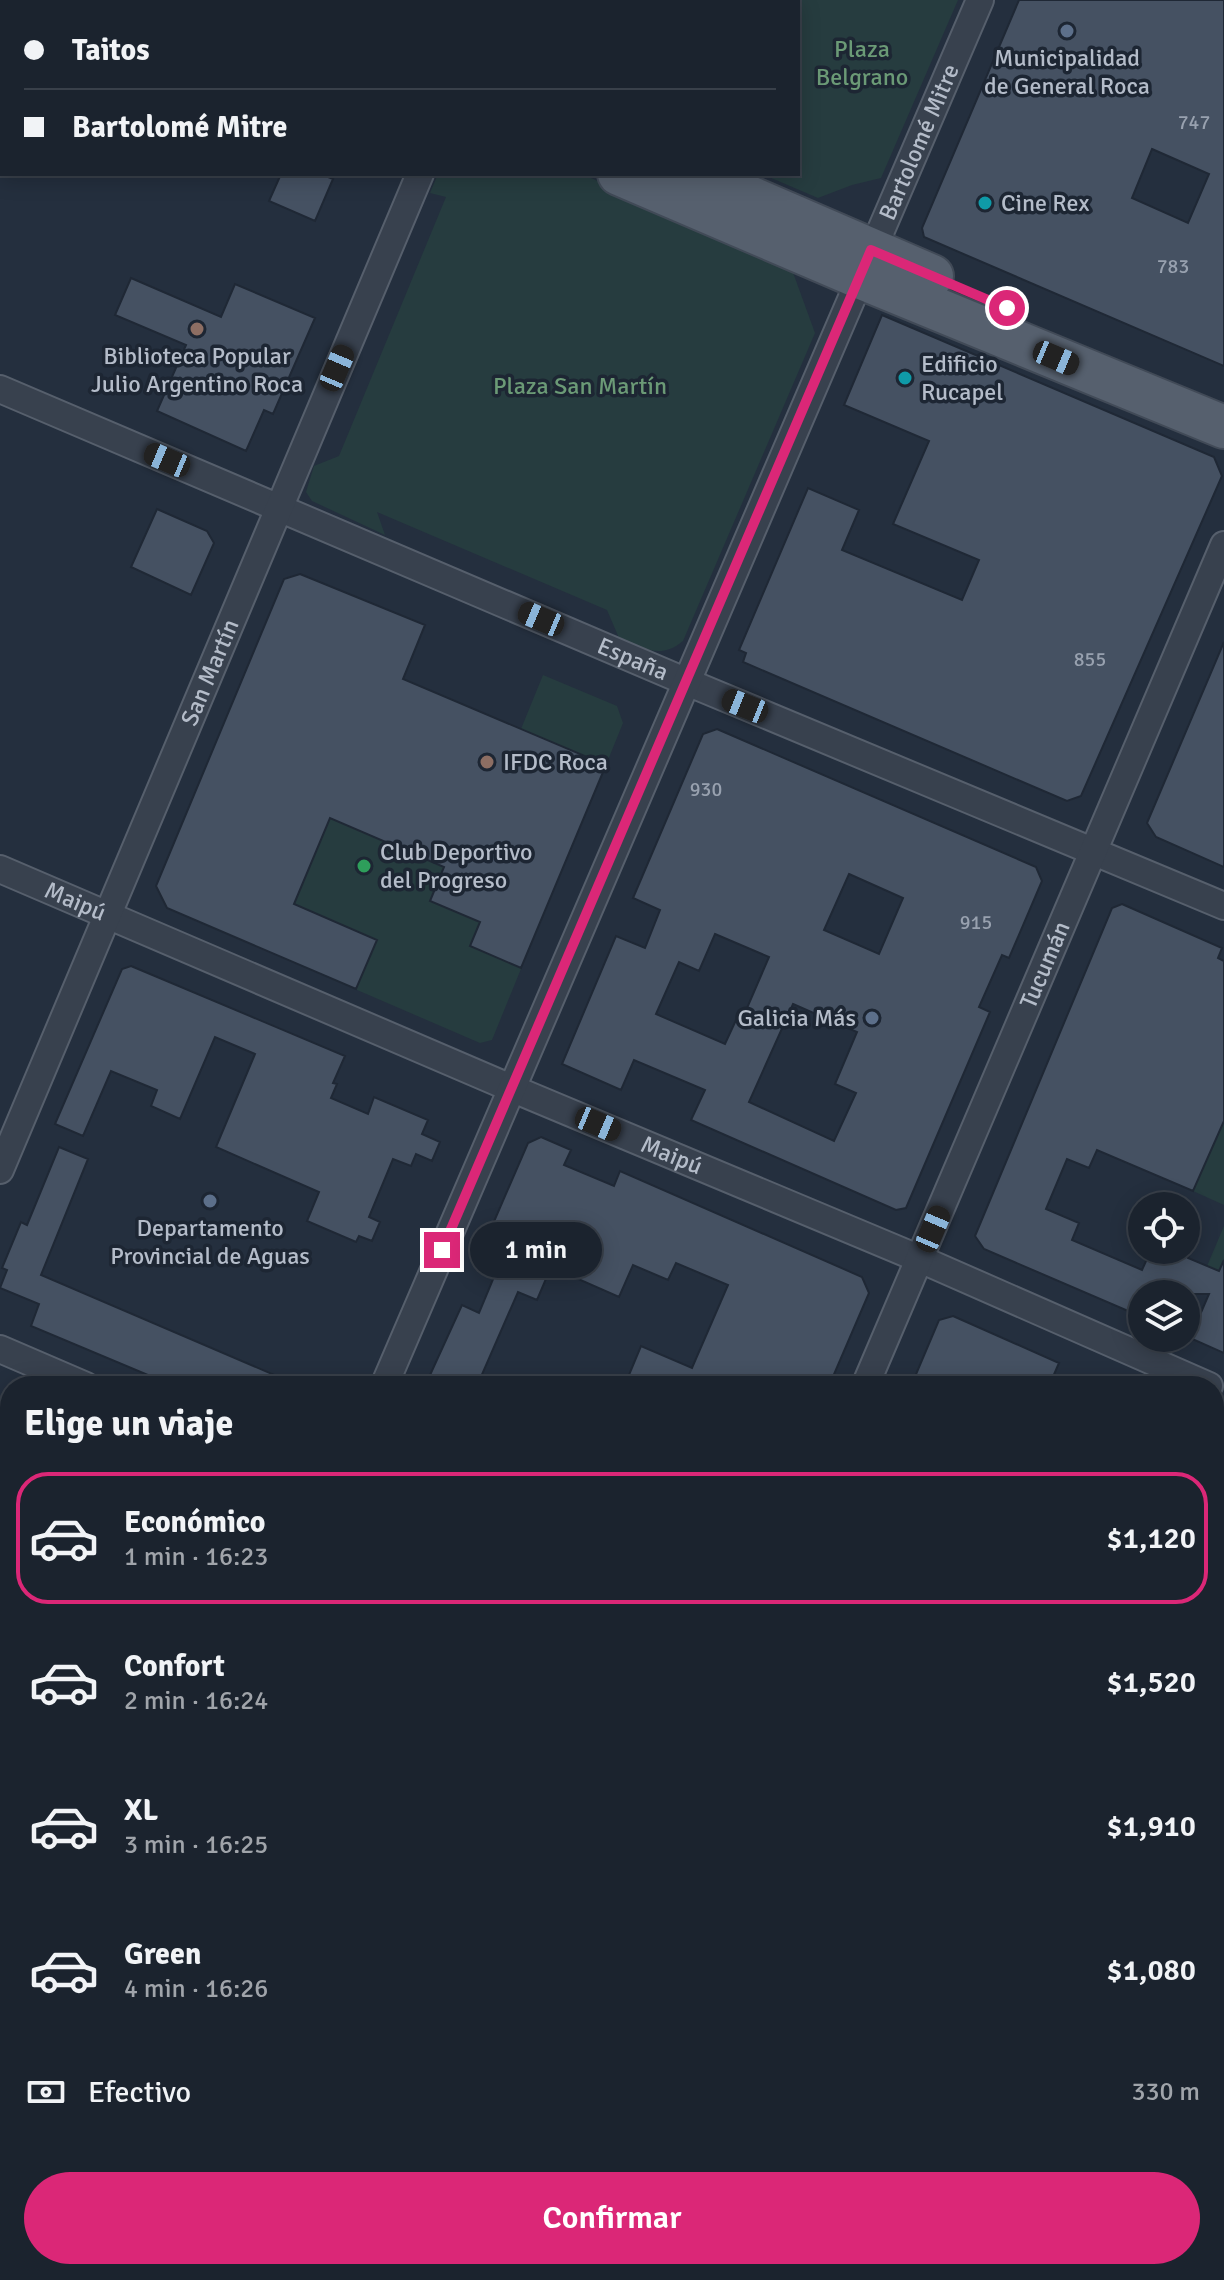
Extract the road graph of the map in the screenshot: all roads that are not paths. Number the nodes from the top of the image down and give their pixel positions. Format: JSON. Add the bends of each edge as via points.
{"nodes":[{"id":1,"x":980,"y":0,"type":"edge"},
{"id":2,"x":419,"y":176,"type":"edge"},
{"id":3,"x":624,"y":176,"type":"edge"},
{"id":4,"x":700,"y":176,"type":"edge"},
{"id":5,"x":865,"y":264,"type":"junction"},
{"id":6,"x":0,"y":389,"type":"edge"},
{"id":7,"x":1224,"y":401,"type":"edge"},
{"id":8,"x":1224,"y":427,"type":"edge"},
{"id":9,"x":278,"y":507,"type":"junction"},
{"id":10,"x":1224,"y":545,"type":"edge"},
{"id":11,"x":687,"y":682,"type":"junction"},
{"id":12,"x":1094,"y":850,"type":"junction"},
{"id":13,"x":0,"y":869,"type":"edge"},
{"id":14,"x":1224,"y":906,"type":"edge"},
{"id":15,"x":109,"y":915,"type":"junction"},
{"id":16,"x":511,"y":1088,"type":"junction"},
{"id":17,"x":0,"y":1170,"type":"edge"},
{"id":18,"x":920,"y":1259,"type":"junction"},
{"id":19,"x":0,"y":1349,"type":"edge"},
{"id":20,"x":63,"y":1376,"type":"edge"},
{"id":21,"x":388,"y":1376,"type":"edge"},
{"id":22,"x":869,"y":1376,"type":"edge"},
{"id":23,"x":1187,"y":1376,"type":"edge"}],
"edges":[{"from":1,"to":5,"type":"street","name":"Bartolomé Mitre"},
{"from":2,"to":9,"type":"street","name":"San Martín"},
{"from":3,"to":5,"type":"main road"},
{"from":4,"to":5,"type":"main road"},
{"from":5,"to":7,"type":"main road"},
{"from":5,"to":8,"type":"main road"},
{"from":5,"to":11,"type":"street","name":"Bartolomé Mitre"},
{"from":6,"to":9,"type":"street","name":"España"},
{"from":9,"to":11,"type":"street","name":"España"},
{"from":9,"to":15,"type":"street","name":"San Martín"},
{"from":10,"to":12,"type":"street","name":"Tucumán"},
{"from":11,"to":12,"type":"street","name":"España"},
{"from":11,"to":16,"type":"street","name":"Bartolomé Mitre"},
{"from":12,"to":14,"type":"street","name":"España"},
{"from":12,"to":18,"type":"street","name":"Tucumán"},
{"from":13,"to":15,"type":"street","name":"Maipú"},
{"from":15,"to":16,"type":"street","name":"Maipú"},
{"from":15,"to":17,"type":"street","name":"San Martín"},
{"from":16,"to":18,"type":"street","name":"Maipú"},
{"from":16,"to":21,"type":"street","name":"Bartolomé Mitre"},
{"from":18,"to":22,"type":"street","name":"Tucumán"},
{"from":18,"to":23,"type":"street","name":"Maipú"},
{"from":19,"to":20,"type":"street"}]}
